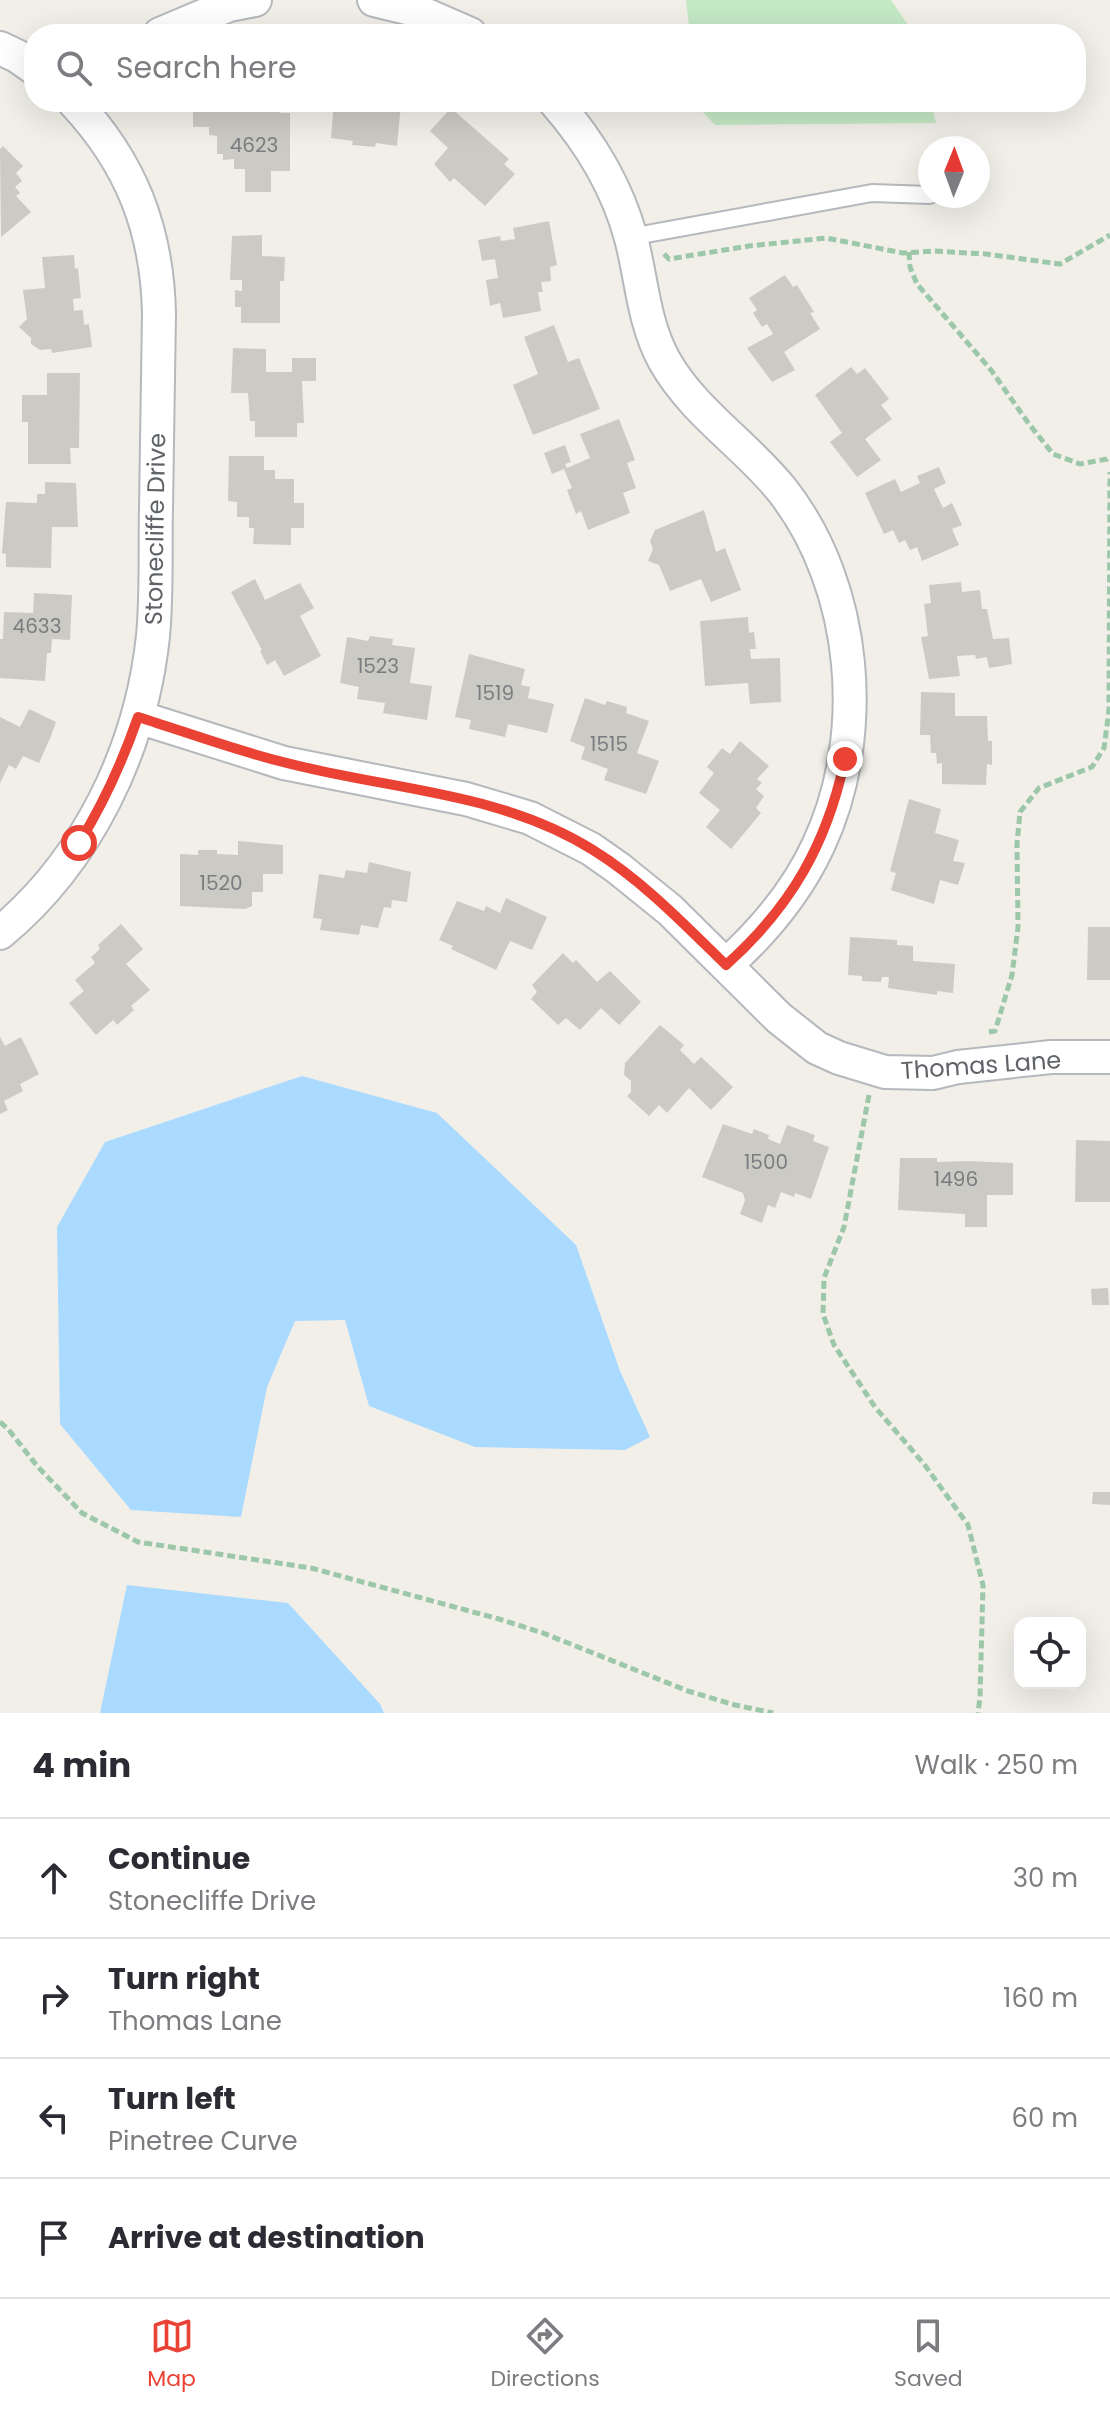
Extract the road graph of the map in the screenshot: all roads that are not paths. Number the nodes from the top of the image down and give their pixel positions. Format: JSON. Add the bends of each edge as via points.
{"nodes":[{"id":1,"x":255,"y":0,"type":"edge"},
{"id":2,"x":374,"y":0,"type":"edge"},
{"id":3,"x":180,"y":24,"type":"edge"},
{"id":4,"x":447,"y":24,"type":"edge"},
{"id":5,"x":0,"y":48,"type":"edge"},
{"id":6,"x":24,"y":61,"type":"edge"},
{"id":7,"x":83,"y":112,"type":"edge"},
{"id":8,"x":563,"y":112,"type":"edge"},
{"id":9,"x":918,"y":195,"type":"edge"},
{"id":10,"x":630,"y":237,"type":"junction"},
{"id":11,"x":138,"y":717,"type":"junction"},
{"id":12,"x":0,"y":933,"type":"edge"},
{"id":13,"x":726,"y":965,"type":"junction"},
{"id":14,"x":1110,"y":1057,"type":"edge"}],
"edges":[{"from":1,"to":3,"type":"street"},
{"from":2,"to":4,"type":"street"},
{"from":5,"to":6,"type":"street"},
{"from":7,"to":11,"type":"street","name":"Stonecliffe Drive","via":[[109,143],[134,189],[150,235],[158,288],[153,633]]},
{"from":8,"to":10,"type":"street","via":[[592,148]]},
{"from":9,"to":10,"type":"lane","via":[[872,193]]},
{"from":10,"to":13,"type":"street","via":[[648,324],[665,362],[703,412],[747,451],[796,512],[829,577],[848,661],[845,759],[818,846],[777,914]]},
{"from":11,"to":12,"type":"street","name":"Stonecliffe Drive","via":[[123,762],[79,843]]},
{"from":11,"to":13,"type":"street","name":"Thomas Lane","via":[[284,763],[466,799],[530,818],[618,868]]},
{"from":13,"to":14,"type":"street","name":"Thomas Lane","via":[[817,1048],[885,1072],[933,1073],[1051,1057]]}]}
